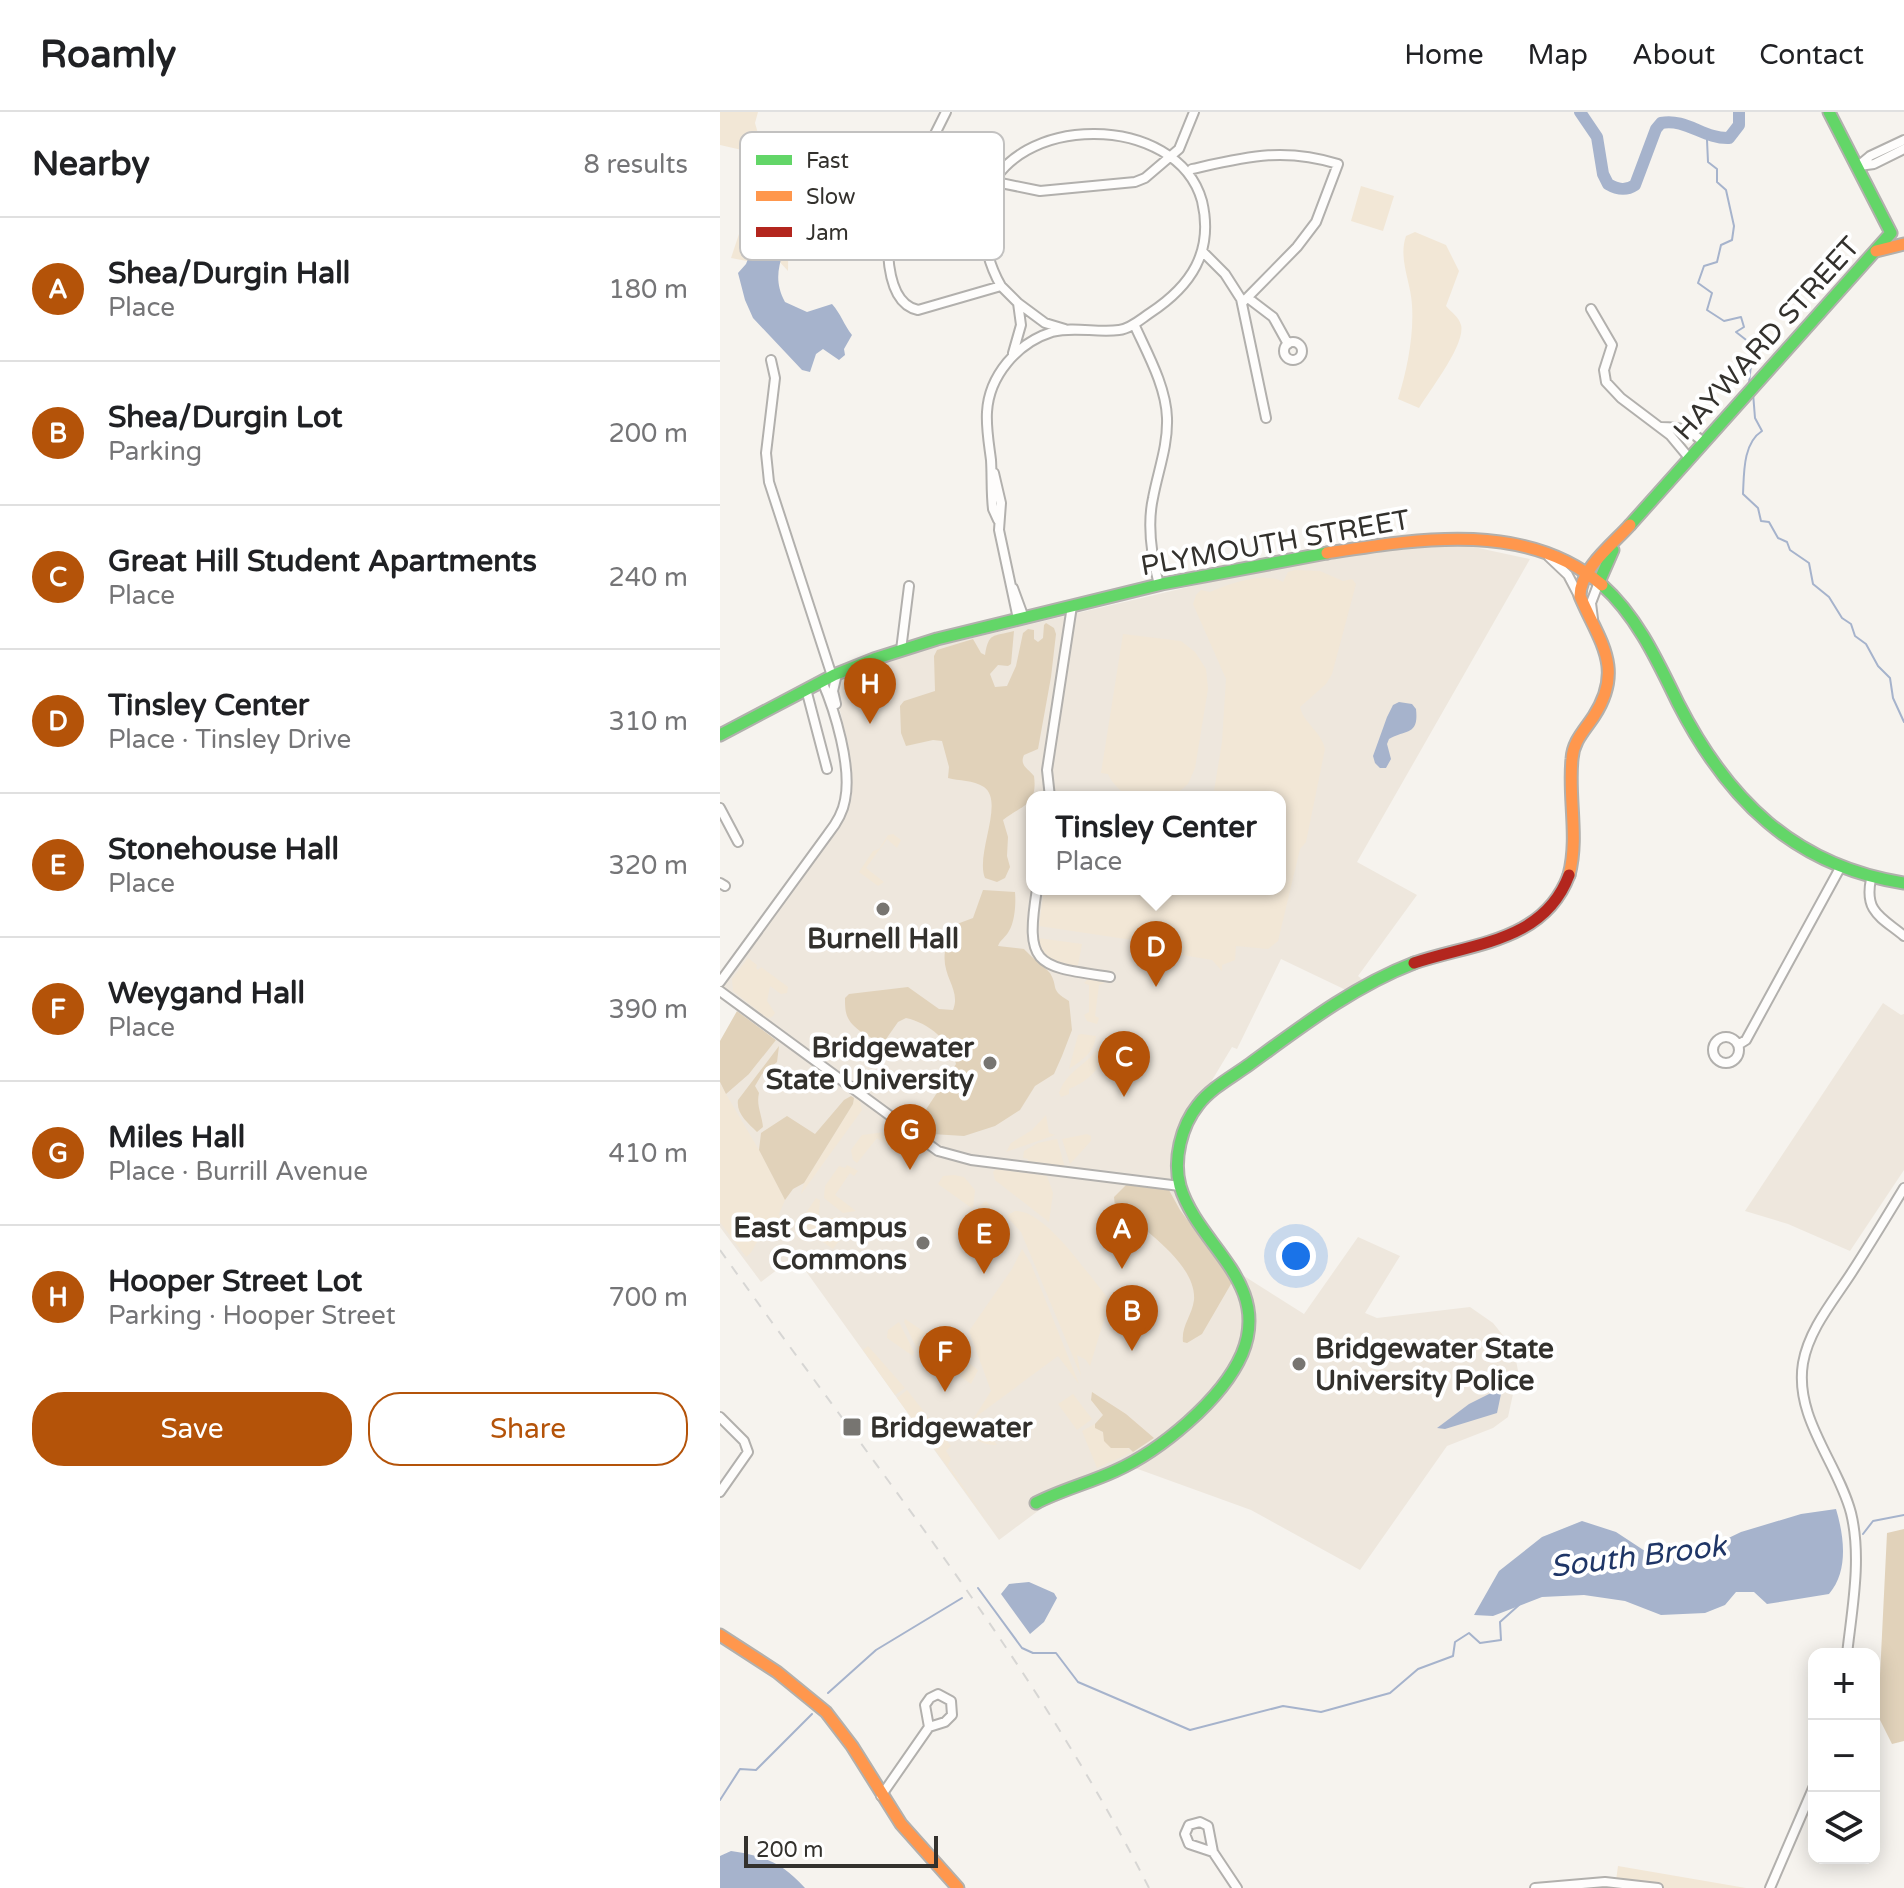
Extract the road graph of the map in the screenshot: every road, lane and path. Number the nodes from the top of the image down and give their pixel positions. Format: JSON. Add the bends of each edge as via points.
{"nodes":[{"id":1,"x":946,"y":112,"type":"edge"},
{"id":2,"x":1194,"y":112,"type":"edge"},
{"id":3,"x":1829,"y":112,"type":"edge"},
{"id":4,"x":936,"y":132,"type":"edge"},
{"id":5,"x":1168,"y":139,"type":"dead end"},
{"id":6,"x":1904,"y":140,"type":"edge"},
{"id":7,"x":1179,"y":149,"type":"junction"},
{"id":8,"x":1904,"y":149,"type":"edge"},
{"id":9,"x":1858,"y":166,"type":"junction"},
{"id":10,"x":1192,"y":169,"type":"junction"},
{"id":11,"x":1004,"y":184,"type":"edge"},
{"id":12,"x":1891,"y":233,"type":"junction"},
{"id":13,"x":1904,"y":241,"type":"edge"},
{"id":14,"x":1202,"y":251,"type":"junction"},
{"id":15,"x":1875,"y":251,"type":"junction"},
{"id":16,"x":891,"y":260,"type":"edge"},
{"id":17,"x":990,"y":260,"type":"edge"},
{"id":18,"x":1001,"y":286,"type":"junction"},
{"id":19,"x":1245,"y":301,"type":"junction"},
{"id":20,"x":1018,"y":303,"type":"junction"},
{"id":21,"x":1591,"y":309,"type":"dead end"},
{"id":22,"x":1134,"y":324,"type":"junction"},
{"id":23,"x":1074,"y":331,"type":"junction"},
{"id":24,"x":1288,"y":344,"type":"dead end"},
{"id":25,"x":1011,"y":357,"type":"junction"},
{"id":26,"x":771,"y":360,"type":"dead end"},
{"id":27,"x":1266,"y":418,"type":"dead end"},
{"id":28,"x":1660,"y":427,"type":"junction"},
{"id":29,"x":1704,"y":443,"type":"junction"},
{"id":30,"x":1690,"y":459,"type":"junction"},
{"id":31,"x":1618,"y":540,"type":"junction"},
{"id":32,"x":1542,"y":552,"type":"junction"},
{"id":33,"x":1587,"y":573,"type":"junction"},
{"id":34,"x":1599,"y":582,"type":"junction"},
{"id":35,"x":1159,"y":585,"type":"junction"},
{"id":36,"x":909,"y":586,"type":"dead end"},
{"id":37,"x":1072,"y":606,"type":"junction"},
{"id":38,"x":1584,"y":607,"type":"junction"},
{"id":39,"x":1021,"y":618,"type":"junction"},
{"id":40,"x":1594,"y":623,"type":"junction"},
{"id":41,"x":901,"y":650,"type":"junction"},
{"id":42,"x":831,"y":677,"type":"junction"},
{"id":43,"x":806,"y":689,"type":"junction"},
{"id":44,"x":720,"y":735,"type":"edge"},
{"id":45,"x":827,"y":769,"type":"dead end"},
{"id":46,"x":845,"y":772,"type":"junction"},
{"id":47,"x":1049,"y":791,"type":"edge"},
{"id":48,"x":720,"y":808,"type":"edge"},
{"id":49,"x":738,"y":842,"type":"dead end"},
{"id":50,"x":1840,"y":868,"type":"junction"},
{"id":51,"x":1871,"y":879,"type":"junction"},
{"id":52,"x":1904,"y":883,"type":"edge"},
{"id":53,"x":1036,"y":895,"type":"edge"},
{"id":54,"x":1904,"y":936,"type":"edge"},
{"id":55,"x":1110,"y":977,"type":"dead end"},
{"id":56,"x":720,"y":982,"type":"edge"},
{"id":57,"x":720,"y":991,"type":"edge"},
{"id":58,"x":1738,"y":1045,"type":"dead end"},
{"id":59,"x":1180,"y":1186,"type":"junction"},
{"id":60,"x":1904,"y":1188,"type":"edge"},
{"id":61,"x":720,"y":1417,"type":"edge"},
{"id":62,"x":720,"y":1492,"type":"edge"},
{"id":63,"x":1036,"y":1503,"type":"dead end"},
{"id":64,"x":720,"y":1635,"type":"edge"},
{"id":65,"x":1848,"y":1648,"type":"edge"},
{"id":66,"x":929,"y":1727,"type":"dead end"},
{"id":67,"x":1811,"y":1792,"type":"edge"},
{"id":68,"x":881,"y":1796,"type":"junction"},
{"id":69,"x":1213,"y":1852,"type":"dead end"},
{"id":70,"x":958,"y":1888,"type":"edge"},
{"id":71,"x":1237,"y":1888,"type":"edge"},
{"id":72,"x":1535,"y":1888,"type":"edge"},
{"id":73,"x":1658,"y":1888,"type":"edge"},
{"id":74,"x":1770,"y":1888,"type":"edge"}],
"edges":[{"from":1,"to":4,"type":"street"},
{"from":2,"to":7,"type":"street"},
{"from":3,"to":9,"type":"street","name":"HAYWARD STREET"},
{"from":5,"to":7,"type":"street"},
{"from":6,"to":9,"type":"street"},
{"from":7,"to":10,"type":"street"},
{"from":7,"to":11,"type":"street","via":[[1135,182],[1040,191]]},
{"from":8,"to":9,"type":"street"},
{"from":9,"to":12,"type":"street","name":"HAYWARD STREET"},
{"from":10,"to":14,"type":"street","via":[[1204,210]]},
{"from":10,"to":19,"type":"street","via":[[1283,153],[1338,164],[1316,222]]},
{"from":12,"to":13,"type":"street"},
{"from":12,"to":15,"type":"street","name":"HAYWARD STREET"},
{"from":13,"to":15,"type":"street"},
{"from":14,"to":19,"type":"street"},
{"from":14,"to":22,"type":"street","via":[[1184,286]]},
{"from":15,"to":29,"type":"street","name":"HAYWARD STREET"},
{"from":16,"to":18,"type":"street","via":[[896,290],[906,305],[918,310]]},
{"from":17,"to":18,"type":"street"},
{"from":18,"to":20,"type":"street"},
{"from":19,"to":24,"type":"street","via":[[1273,317]]},
{"from":19,"to":27,"type":"street"},
{"from":20,"to":23,"type":"street","via":[[1045,323]]},
{"from":20,"to":25,"type":"street","via":[[1021,325]]},
{"from":21,"to":28,"type":"street","via":[[1612,345],[1606,382]]},
{"from":22,"to":23,"type":"street","via":[[1119,330]]},
{"from":22,"to":35,"type":"street","via":[[1167,415],[1151,509]]},
{"from":23,"to":25,"type":"street","via":[[1051,333]]},
{"from":25,"to":39,"type":"street","via":[[988,403],[991,465],[1001,503],[998,520]]},
{"from":26,"to":42,"type":"street","via":[[775,378],[766,453],[769,482]]},
{"from":28,"to":29,"type":"street","via":[[1681,427]]},
{"from":28,"to":30,"type":"street"},
{"from":29,"to":30,"type":"street","name":"HAYWARD STREET"},
{"from":30,"to":31,"type":"street","name":"HAYWARD STREET"},
{"from":31,"to":33,"type":"street","name":"HAYWARD STREET"},
{"from":31,"to":34,"type":"street","name":"HAYWARD STREET"},
{"from":32,"to":33,"type":"street","name":"PLYMOUTH STREET"},
{"from":32,"to":35,"type":"street","name":"PLYMOUTH STREET","via":[[1484,541],[1429,540],[1296,557]]},
{"from":32,"to":38,"type":"street","via":[[1568,575]]},
{"from":33,"to":34,"type":"street","name":"PLYMOUTH STREET"},
{"from":33,"to":38,"type":"street","via":[[1580,591]]},
{"from":34,"to":40,"type":"street","via":[[1591,603]]},
{"from":34,"to":50,"type":"street","name":"PLYMOUTH STREET","via":[[1639,629],[1721,775],[1778,828]]},
{"from":35,"to":37,"type":"street","name":"PLYMOUTH STREET"},
{"from":36,"to":41,"type":"street"},
{"from":37,"to":39,"type":"street","name":"PLYMOUTH STREET"},
{"from":37,"to":47,"type":"street","via":[[1047,770]]},
{"from":38,"to":40,"type":"street"},
{"from":39,"to":41,"type":"street","name":"PLYMOUTH STREET"},
{"from":40,"to":59,"type":"street","via":[[1608,656],[1610,683],[1573,746],[1571,868],[1556,902],[1521,931],[1420,960],[1364,987],[1211,1091],[1184,1131],[1177,1163]]},
{"from":41,"to":42,"type":"street","name":"PLYMOUTH STREET"},
{"from":42,"to":43,"type":"street","name":"PLYMOUTH STREET"},
{"from":42,"to":46,"type":"street"},
{"from":42,"to":46,"type":"street"},
{"from":43,"to":44,"type":"street","name":"PLYMOUTH STREET"},
{"from":43,"to":45,"type":"street"},
{"from":46,"to":56,"type":"street","via":[[846,799],[835,825]]},
{"from":48,"to":49,"type":"street"},
{"from":50,"to":51,"type":"street","name":"PLYMOUTH STREET"},
{"from":50,"to":58,"type":"street","via":[[1746,1040]]},
{"from":51,"to":52,"type":"street","name":"PLYMOUTH STREET"},
{"from":51,"to":54,"type":"street","via":[[1871,905]]},
{"from":53,"to":55,"type":"street","via":[[1031,933],[1038,954],[1061,970]]},
{"from":57,"to":59,"type":"street","via":[[938,1151],[971,1160]]},
{"from":59,"to":63,"type":"street","via":[[1195,1218],[1243,1286],[1249,1324],[1242,1353],[1222,1385],[1154,1448],[1117,1470]]},
{"from":60,"to":65,"type":"street","via":[[1816,1328],[1802,1370],[1811,1422],[1852,1519],[1854,1588]]},
{"from":61,"to":62,"type":"street","via":[[748,1452]]},
{"from":64,"to":68,"type":"street","via":[[819,1706]]},
{"from":66,"to":68,"type":"street"},
{"from":67,"to":74,"type":"street"},
{"from":68,"to":70,"type":"street"},
{"from":69,"to":71,"type":"street"},
{"from":72,"to":73,"type":"street","via":[[1594,1882]]}]}
